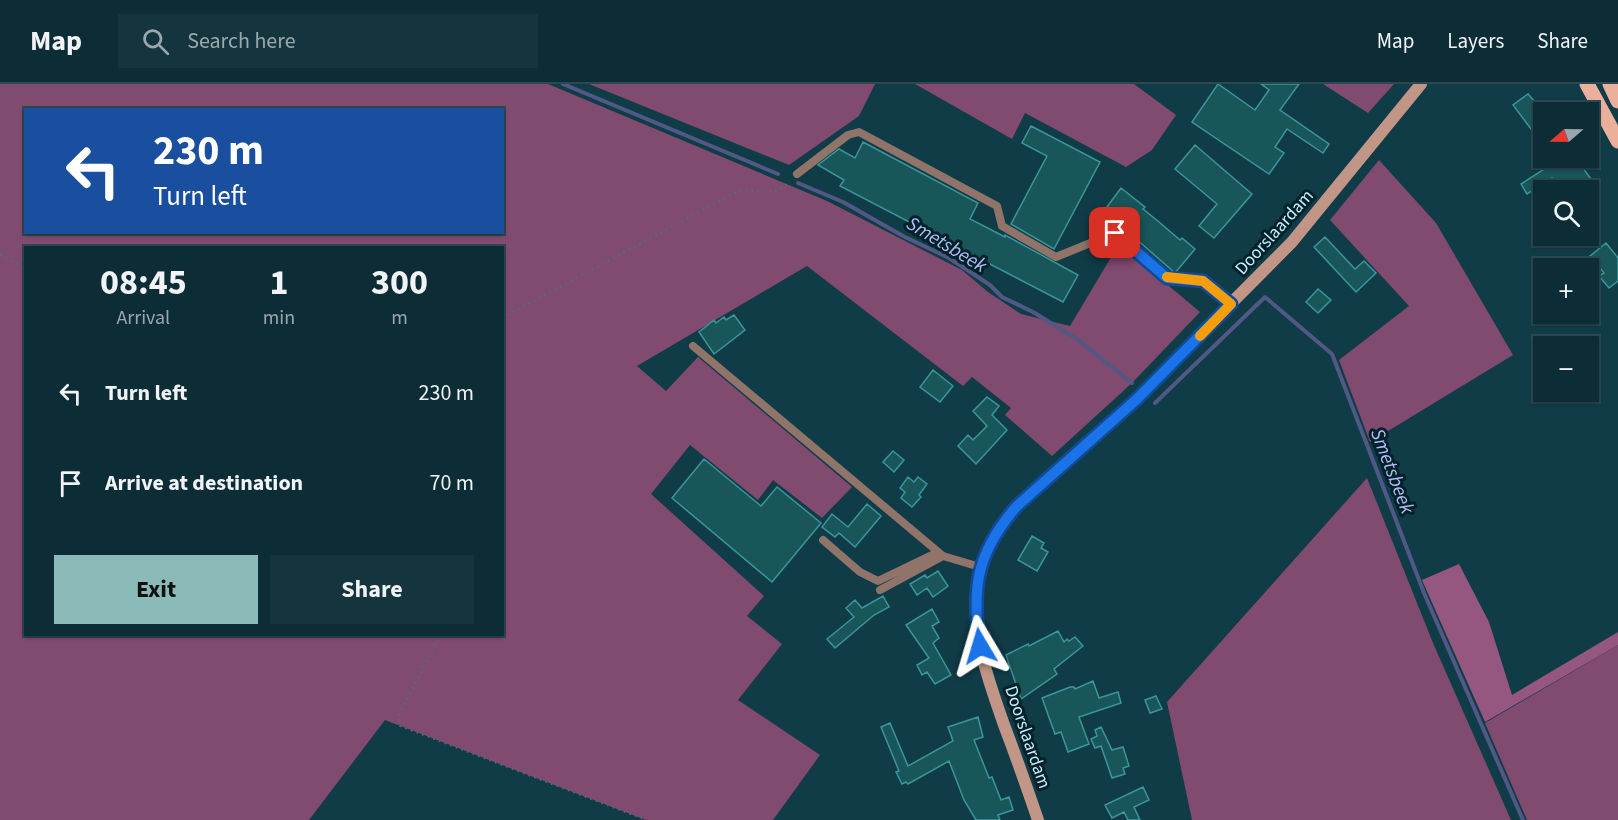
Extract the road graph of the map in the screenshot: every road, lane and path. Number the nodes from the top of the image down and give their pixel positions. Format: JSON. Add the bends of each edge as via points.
{"nodes":[{"id":1,"x":1421,"y":84,"type":"edge"},
{"id":2,"x":1587,"y":84,"type":"edge"},
{"id":3,"x":1610,"y":84,"type":"edge"},
{"id":4,"x":1618,"y":101,"type":"edge"},
{"id":5,"x":1618,"y":141,"type":"edge"},
{"id":6,"x":797,"y":174,"type":"joint"},
{"id":7,"x":0,"y":255,"type":"edge"},
{"id":8,"x":24,"y":268,"type":"edge"},
{"id":9,"x":1231,"y":304,"type":"junction"},
{"id":10,"x":504,"y":317,"type":"edge"},
{"id":11,"x":693,"y":346,"type":"dead end"},
{"id":12,"x":823,"y":540,"type":"dead end"},
{"id":13,"x":940,"y":554,"type":"junction"},
{"id":14,"x":980,"y":567,"type":"junction"},
{"id":15,"x":880,"y":590,"type":"dead end"},
{"id":16,"x":440,"y":636,"type":"edge"},
{"id":17,"x":646,"y":820,"type":"edge"},
{"id":18,"x":1038,"y":820,"type":"edge"}],
"edges":[{"from":1,"to":9,"type":"street","name":"Doorslaardam","via":[[1292,242]]},
{"from":2,"to":5,"type":"main road"},
{"from":3,"to":4,"type":"main road"},
{"from":6,"to":9,"type":"lane","via":[[848,135],[859,132],[997,206],[1002,226],[1056,257],[1115,233],[1167,278],[1203,281]]},
{"from":6,"to":10,"type":"path","via":[[784,188],[772,193],[742,189]]},
{"from":7,"to":8,"type":"path"},
{"from":9,"to":14,"type":"street","name":"Doorslaardam","via":[[1137,399],[1017,506],[992,540]]},
{"from":11,"to":13,"type":"lane"},
{"from":12,"to":13,"type":"lane","via":[[860,572],[878,581]]},
{"from":13,"to":14,"type":"lane"},
{"from":13,"to":15,"type":"lane"},
{"from":14,"to":18,"type":"street","name":"Doorslaardam","via":[[975,599],[980,646]]},
{"from":16,"to":17,"type":"path","via":[[399,716],[400,726]]}]}
